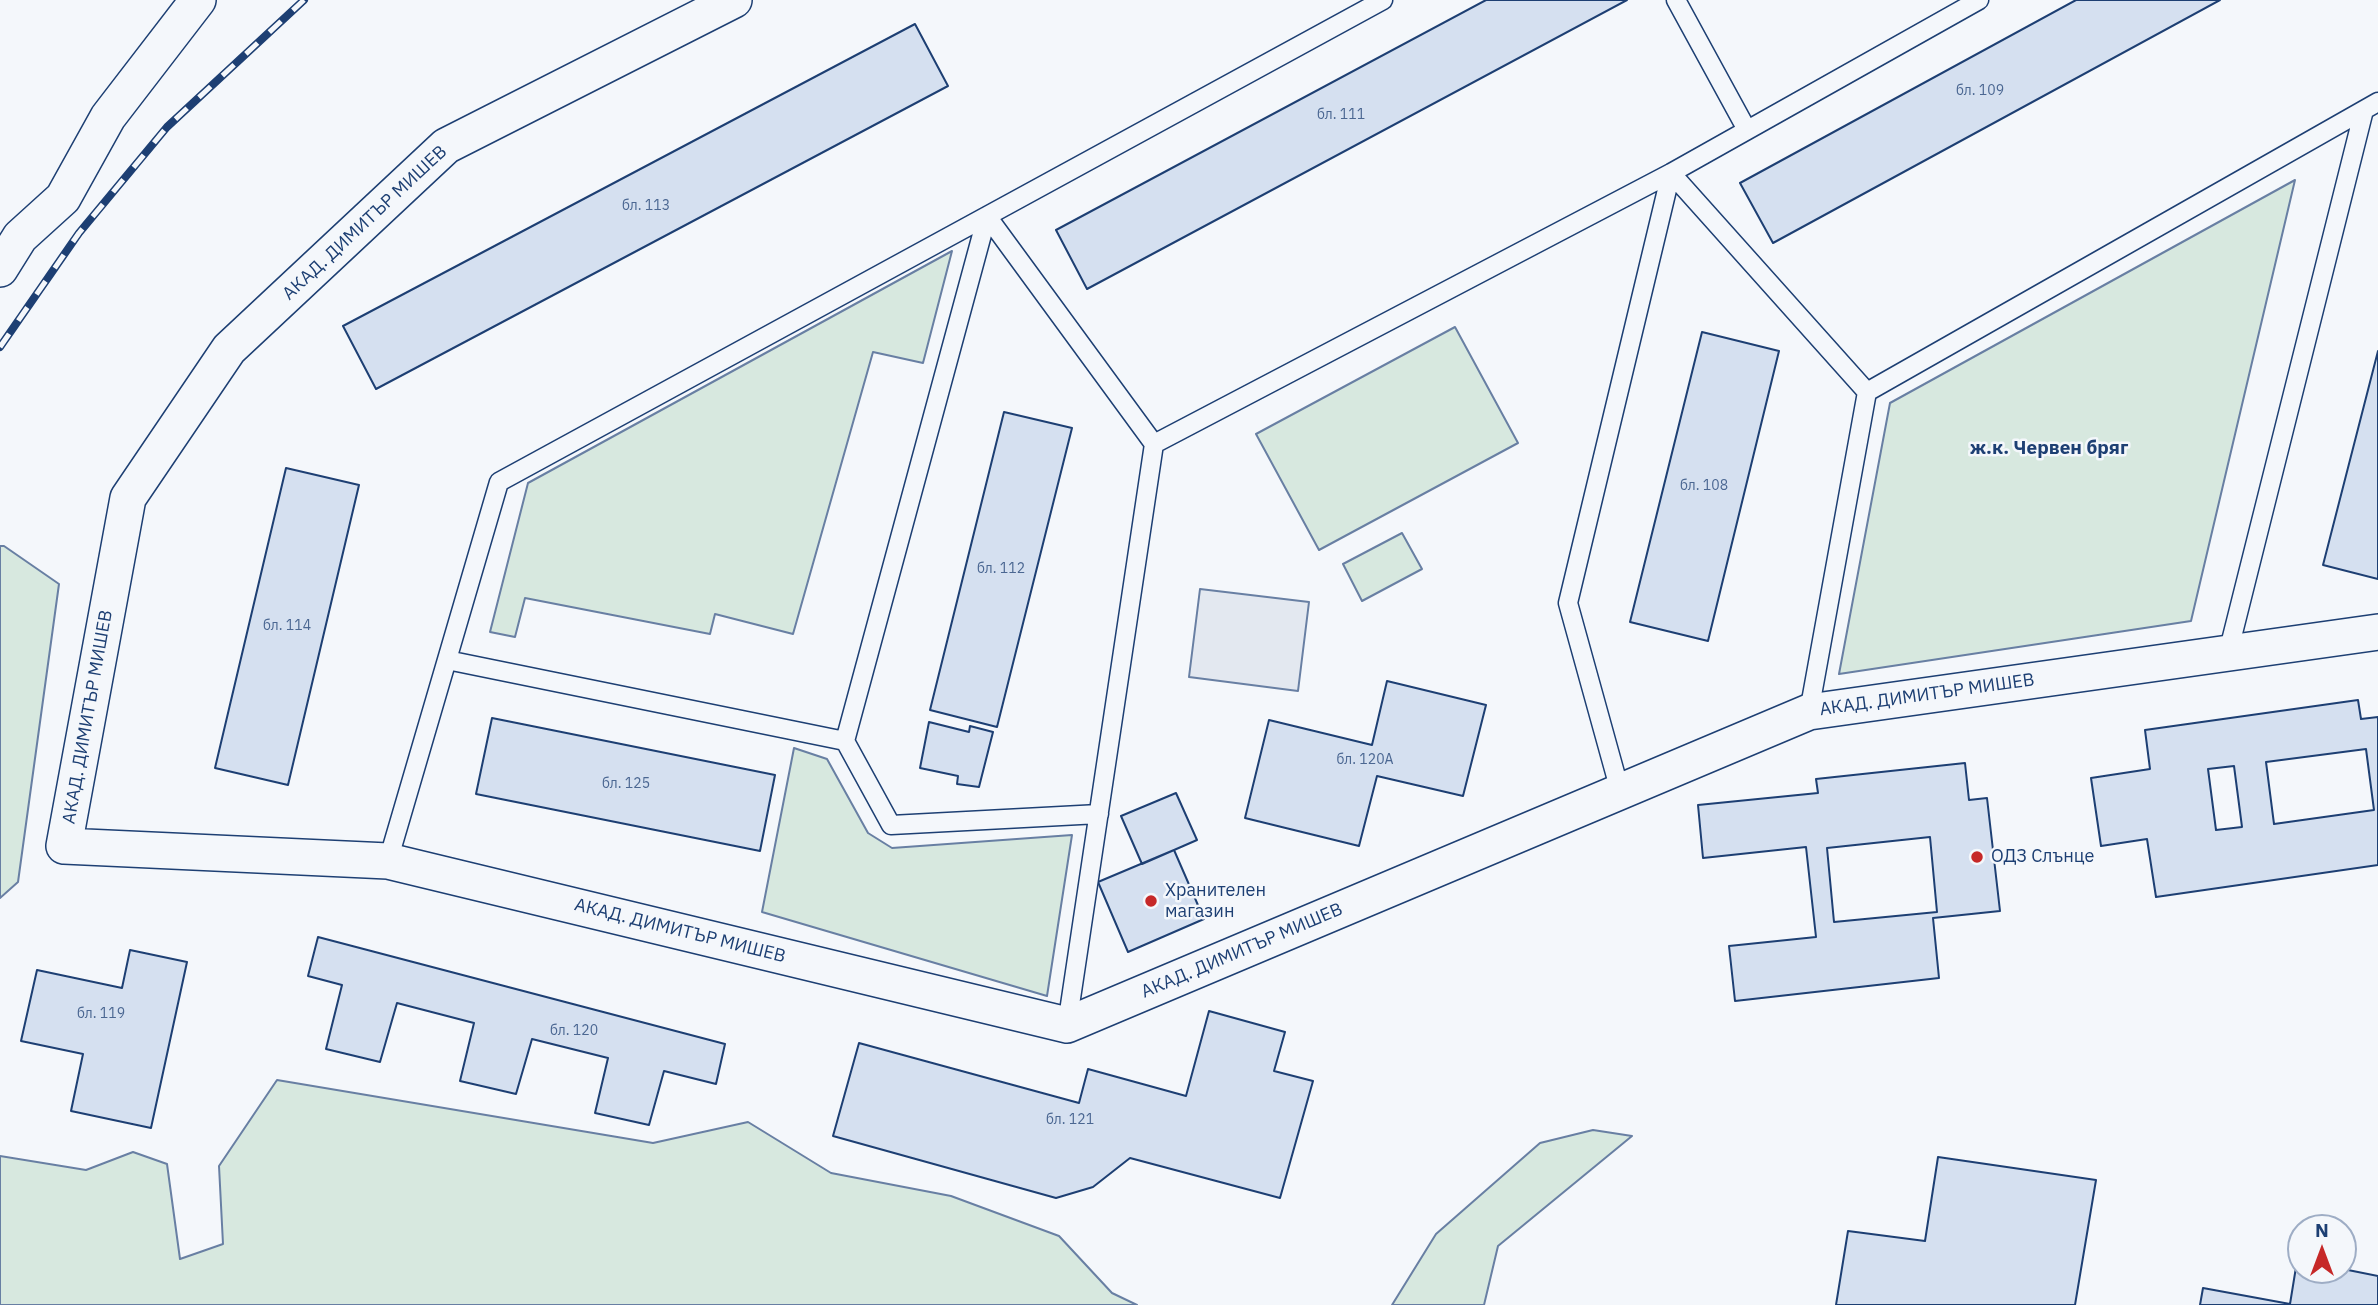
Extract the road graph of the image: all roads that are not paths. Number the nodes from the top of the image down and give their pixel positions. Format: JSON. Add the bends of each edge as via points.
{"nodes":[{"id":1,"x":198,"y":0,"type":"edge"},
{"id":2,"x":734,"y":0,"type":"edge"},
{"id":3,"x":1383,"y":0,"type":"edge"},
{"id":4,"x":1676,"y":0,"type":"edge"},
{"id":5,"x":1979,"y":0,"type":"edge"},
{"id":6,"x":2371,"y":106,"type":"edge"},
{"id":7,"x":2378,"y":125,"type":"edge"},
{"id":8,"x":1747,"y":130,"type":"junction"},
{"id":9,"x":1671,"y":173,"type":"junction"},
{"id":10,"x":986,"y":216,"type":"junction"},
{"id":11,"x":0,"y":269,"type":"edge"},
{"id":12,"x":1867,"y":392,"type":"junction"},
{"id":13,"x":1154,"y":444,"type":"junction"},
{"id":14,"x":2378,"y":632,"type":"edge"},
{"id":15,"x":2228,"y":653,"type":"junction"},
{"id":16,"x":447,"y":660,"type":"junction"},
{"id":17,"x":1809,"y":712,"type":"junction"},
{"id":18,"x":845,"y":741,"type":"junction"},
{"id":19,"x":1620,"y":791,"type":"junction"},
{"id":20,"x":1099,"y":814,"type":"junction"},
{"id":21,"x":388,"y":861,"type":"junction"},
{"id":22,"x":1067,"y":1025,"type":"junction"}],
"edges":[{"from":1,"to":11,"type":"street","via":[[108,117],[64,198],[20,237]]},
{"from":2,"to":21,"type":"street","name":"АКАД. ДИМИТЪР МИШЕВ","via":[[446,146],[229,349],[128,498],[64,846]]},
{"from":3,"to":10,"type":"lane"},
{"from":4,"to":8,"type":"lane"},
{"from":5,"to":8,"type":"lane"},
{"from":6,"to":7,"type":"lane"},
{"from":6,"to":12,"type":"lane"},
{"from":6,"to":15,"type":"lane"},
{"from":8,"to":9,"type":"lane"},
{"from":9,"to":12,"type":"lane"},
{"from":9,"to":13,"type":"lane"},
{"from":9,"to":19,"type":"lane","via":[[1568,603]]},
{"from":10,"to":13,"type":"lane"},
{"from":10,"to":16,"type":"lane","via":[[499,482]]},
{"from":10,"to":18,"type":"lane"},
{"from":12,"to":17,"type":"lane"},
{"from":13,"to":20,"type":"lane"},
{"from":14,"to":15,"type":"street","name":"АКАД. ДИМИТЪР МИШЕВ"},
{"from":15,"to":17,"type":"street","name":"АКАД. ДИМИТЪР МИШЕВ"},
{"from":16,"to":18,"type":"lane"},
{"from":16,"to":21,"type":"lane"},
{"from":17,"to":19,"type":"street","name":"АКАД. ДИМИТЪР МИШЕВ"},
{"from":18,"to":20,"type":"lane","via":[[891,825]]},
{"from":19,"to":22,"type":"street","name":"АКАД. ДИМИТЪР МИШЕВ"},
{"from":20,"to":22,"type":"lane"},
{"from":21,"to":22,"type":"street","name":"АКАД. ДИМИТЪР МИШЕВ"}]}
